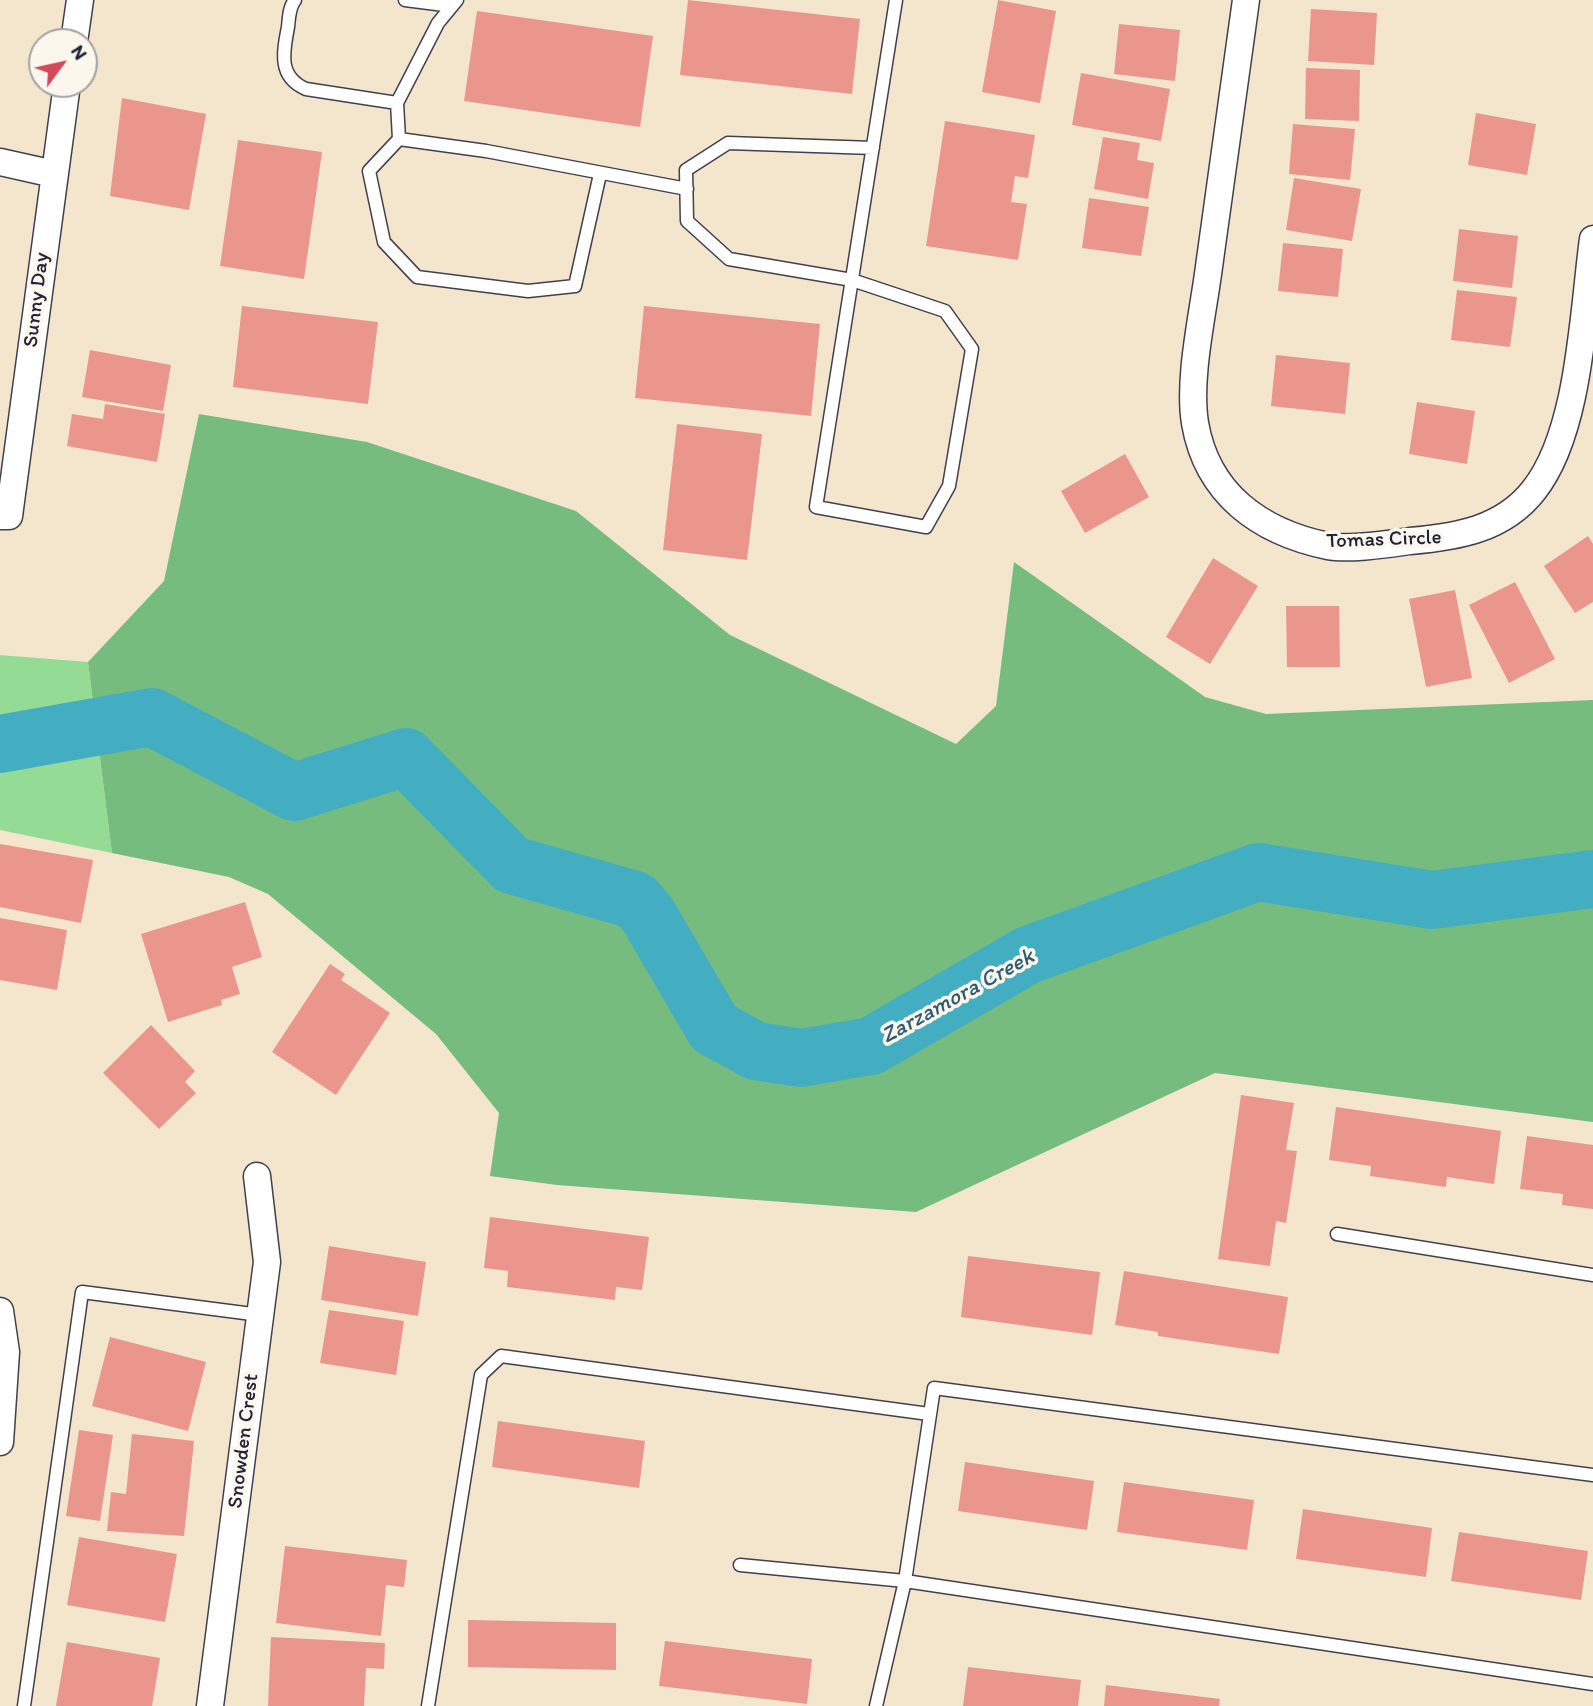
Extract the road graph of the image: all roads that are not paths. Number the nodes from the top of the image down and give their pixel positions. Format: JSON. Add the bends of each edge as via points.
{"nodes":[{"id":1,"x":80,"y":0,"type":"edge"},
{"id":2,"x":295,"y":0,"type":"edge"},
{"id":3,"x":405,"y":0,"type":"edge"},
{"id":4,"x":896,"y":0,"type":"edge"},
{"id":5,"x":1246,"y":0,"type":"edge"},
{"id":6,"x":454,"y":3,"type":"edge"},
{"id":7,"x":76,"y":28,"type":"edge"},
{"id":8,"x":65,"y":98,"type":"edge"},
{"id":9,"x":397,"y":103,"type":"junction"},
{"id":10,"x":399,"y":139,"type":"junction"},
{"id":11,"x":873,"y":148,"type":"junction"},
{"id":12,"x":0,"y":162,"type":"edge"},
{"id":13,"x":54,"y":174,"type":"junction"},
{"id":14,"x":600,"y":174,"type":"junction"},
{"id":15,"x":687,"y":189,"type":"junction"},
{"id":16,"x":1593,"y":239,"type":"edge"},
{"id":17,"x":852,"y":281,"type":"junction"},
{"id":18,"x":5,"y":516,"type":"edge"},
{"id":19,"x":257,"y":1176,"type":"dead end"},
{"id":20,"x":1337,"y":1234,"type":"dead end"},
{"id":21,"x":1593,"y":1275,"type":"edge"},
{"id":22,"x":0,"y":1311,"type":"edge"},
{"id":23,"x":260,"y":1315,"type":"junction"},
{"id":24,"x":929,"y":1414,"type":"junction"},
{"id":25,"x":0,"y":1442,"type":"edge"},
{"id":26,"x":1593,"y":1475,"type":"edge"},
{"id":27,"x":740,"y":1565,"type":"dead end"},
{"id":28,"x":905,"y":1581,"type":"junction"},
{"id":29,"x":1593,"y":1684,"type":"edge"},
{"id":30,"x":24,"y":1706,"type":"edge"},
{"id":31,"x":210,"y":1706,"type":"edge"},
{"id":32,"x":428,"y":1706,"type":"edge"},
{"id":33,"x":876,"y":1706,"type":"edge"}],
"edges":[{"from":1,"to":7,"type":"street"},
{"from":2,"to":9,"type":"lane","via":[[283,57],[293,84]]},
{"from":3,"to":6,"type":"lane"},
{"from":4,"to":11,"type":"lane"},
{"from":5,"to":16,"type":"street","name":"Tomas Circle","via":[[1196,360],[1195,423],[1212,476],[1235,503],[1261,521],[1330,546],[1463,536],[1506,515],[1534,491],[1553,457],[1570,407]]},
{"from":6,"to":9,"type":"lane","via":[[438,23]]},
{"from":8,"to":13,"type":"street","name":"Sunny Day"},
{"from":9,"to":10,"type":"lane"},
{"from":10,"to":14,"type":"lane"},
{"from":10,"to":14,"type":"lane","via":[[369,171],[384,242],[417,277],[528,291],[575,286]]},
{"from":11,"to":15,"type":"lane","via":[[728,143],[686,170]]},
{"from":11,"to":17,"type":"lane"},
{"from":12,"to":13,"type":"street"},
{"from":13,"to":18,"type":"street","name":"Sunny Day"},
{"from":14,"to":15,"type":"lane"},
{"from":15,"to":17,"type":"lane","via":[[687,221],[729,259]]},
{"from":17,"to":17,"type":"lane","via":[[816,508],[926,527],[948,486],[972,349],[945,311]]},
{"from":19,"to":23,"type":"street","name":"Snowden Crest","via":[[267,1262]]},
{"from":20,"to":21,"type":"lane"},
{"from":22,"to":25,"type":"street","via":[[6,1352]]},
{"from":23,"to":30,"type":"lane","via":[[82,1292]]},
{"from":23,"to":31,"type":"street","name":"Snowden Crest"},
{"from":24,"to":26,"type":"lane","via":[[934,1388]]},
{"from":24,"to":28,"type":"lane"},
{"from":24,"to":32,"type":"lane","via":[[501,1356],[481,1375]]},
{"from":27,"to":28,"type":"lane"},
{"from":28,"to":29,"type":"lane"},
{"from":28,"to":33,"type":"lane"}]}
